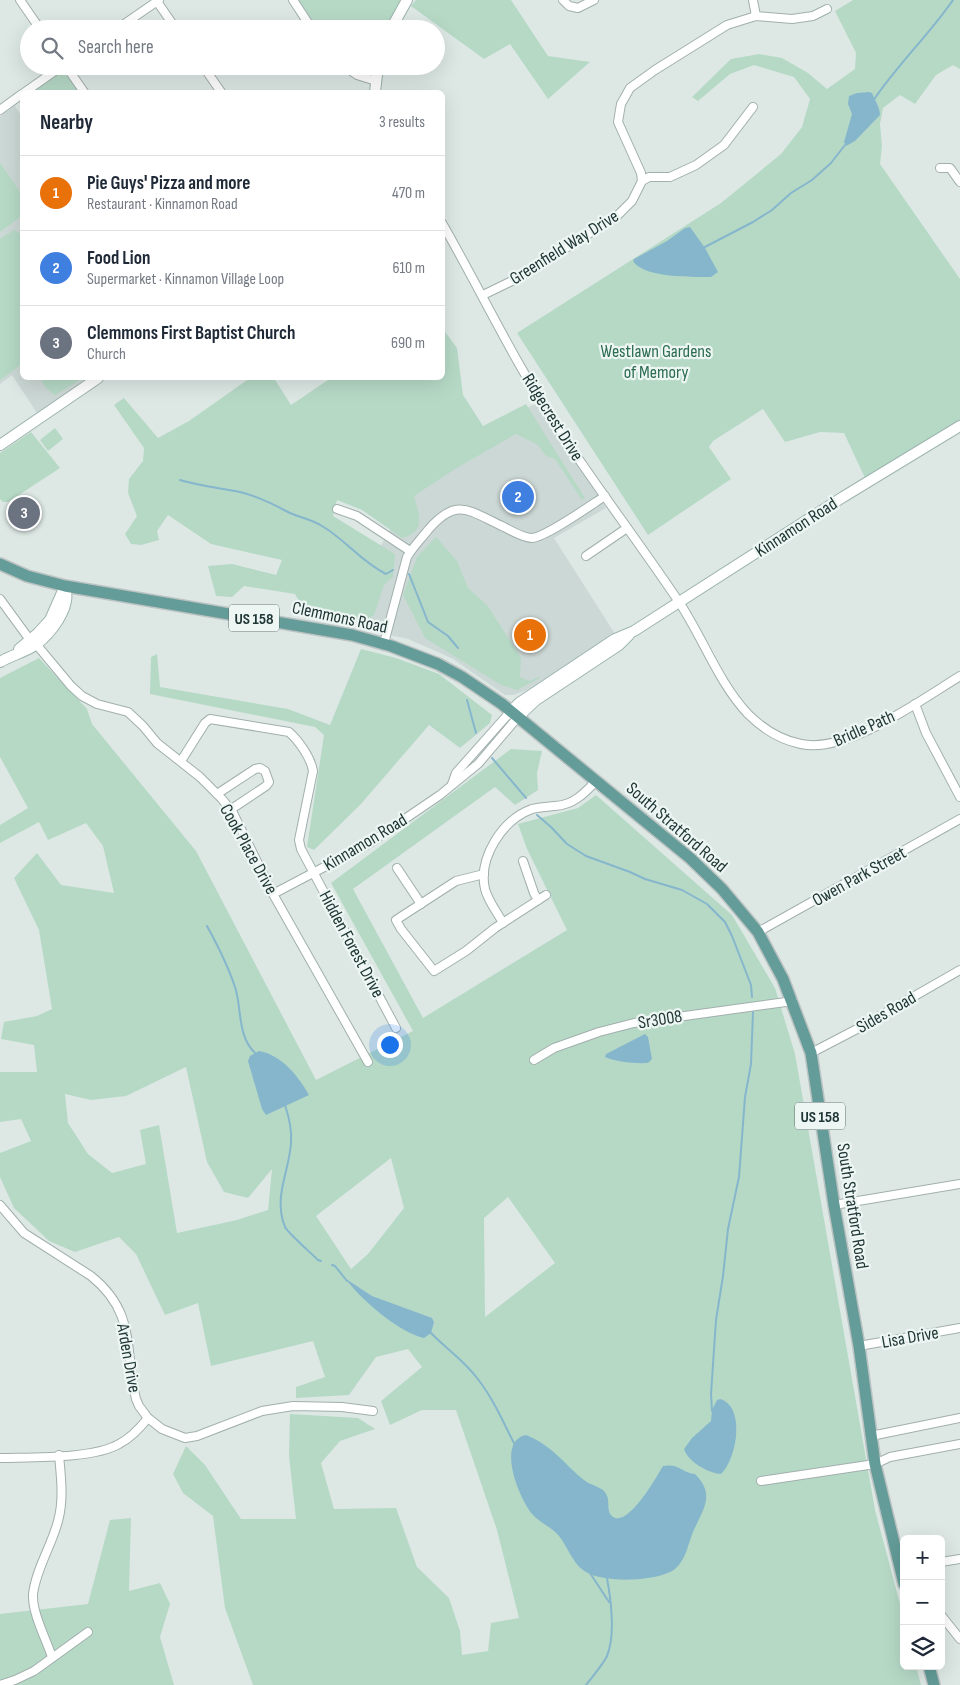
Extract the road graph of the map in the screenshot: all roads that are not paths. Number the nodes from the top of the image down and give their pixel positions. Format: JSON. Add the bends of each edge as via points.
{"nodes":[{"id":1,"x":20,"y":0,"type":"edge"},
{"id":2,"x":292,"y":0,"type":"edge"},
{"id":3,"x":407,"y":0,"type":"edge"},
{"id":4,"x":563,"y":0,"type":"edge"},
{"id":5,"x":594,"y":0,"type":"edge"},
{"id":6,"x":753,"y":0,"type":"edge"},
{"id":7,"x":157,"y":1,"type":"edge"},
{"id":8,"x":827,"y":9,"type":"dead end"},
{"id":9,"x":756,"y":16,"type":"junction"},
{"id":10,"x":34,"y":20,"type":"edge"},
{"id":11,"x":130,"y":20,"type":"edge"},
{"id":12,"x":170,"y":20,"type":"edge"},
{"id":13,"x":306,"y":20,"type":"edge"},
{"id":14,"x":396,"y":20,"type":"edge"},
{"id":15,"x":51,"y":75,"type":"edge"},
{"id":16,"x":71,"y":75,"type":"edge"},
{"id":17,"x":209,"y":75,"type":"edge"},
{"id":18,"x":358,"y":75,"type":"edge"},
{"id":19,"x":377,"y":75,"type":"edge"},
{"id":20,"x":376,"y":81,"type":"junction"},
{"id":21,"x":28,"y":90,"type":"edge"},
{"id":22,"x":82,"y":90,"type":"edge"},
{"id":23,"x":220,"y":90,"type":"edge"},
{"id":24,"x":374,"y":90,"type":"edge"},
{"id":25,"x":20,"y":96,"type":"edge"},
{"id":26,"x":753,"y":107,"type":"dead end"},
{"id":27,"x":0,"y":110,"type":"edge"},
{"id":28,"x":940,"y":168,"type":"dead end"},
{"id":29,"x":642,"y":180,"type":"junction"},
{"id":30,"x":960,"y":182,"type":"edge"},
{"id":31,"x":445,"y":228,"type":"edge"},
{"id":32,"x":483,"y":295,"type":"junction"},
{"id":33,"x":95,"y":380,"type":"edge"},
{"id":34,"x":960,"y":426,"type":"edge"},
{"id":35,"x":0,"y":445,"type":"edge"},
{"id":36,"x":605,"y":496,"type":"junction"},
{"id":37,"x":338,"y":509,"type":"dead end"},
{"id":38,"x":627,"y":528,"type":"junction"},
{"id":39,"x":410,"y":551,"type":"junction"},
{"id":40,"x":586,"y":556,"type":"dead end"},
{"id":41,"x":0,"y":564,"type":"edge"},
{"id":42,"x":65,"y":586,"type":"junction"},
{"id":43,"x":0,"y":599,"type":"edge"},
{"id":44,"x":679,"y":603,"type":"junction"},
{"id":45,"x":33,"y":642,"type":"junction"},
{"id":46,"x":384,"y":643,"type":"junction"},
{"id":47,"x":0,"y":662,"type":"edge"},
{"id":48,"x":960,"y":676,"type":"edge"},
{"id":49,"x":915,"y":704,"type":"junction"},
{"id":50,"x":515,"y":714,"type":"junction"},
{"id":51,"x":471,"y":758,"type":"junction"},
{"id":52,"x":181,"y":761,"type":"junction"},
{"id":53,"x":478,"y":764,"type":"junction"},
{"id":54,"x":596,"y":781,"type":"junction"},
{"id":55,"x":452,"y":784,"type":"junction"},
{"id":56,"x":216,"y":794,"type":"junction"},
{"id":57,"x":960,"y":797,"type":"edge"},
{"id":58,"x":230,"y":810,"type":"junction"},
{"id":59,"x":960,"y":819,"type":"edge"},
{"id":60,"x":523,"y":861,"type":"dead end"},
{"id":61,"x":397,"y":868,"type":"dead end"},
{"id":62,"x":314,"y":872,"type":"junction"},
{"id":63,"x":484,"y":874,"type":"junction"},
{"id":64,"x":273,"y":894,"type":"junction"},
{"id":65,"x":546,"y":895,"type":"dead end"},
{"id":66,"x":538,"y":900,"type":"junction"},
{"id":67,"x":420,"y":904,"type":"junction"},
{"id":68,"x":503,"y":923,"type":"junction"},
{"id":69,"x":758,"y":932,"type":"junction"},
{"id":70,"x":960,"y":970,"type":"edge"},
{"id":71,"x":792,"y":1001,"type":"junction"},
{"id":72,"x":396,"y":1028,"type":"dead end"},
{"id":73,"x":810,"y":1053,"type":"junction"},
{"id":74,"x":534,"y":1060,"type":"dead end"},
{"id":75,"x":368,"y":1062,"type":"dead end"},
{"id":76,"x":960,"y":1184,"type":"edge"},
{"id":77,"x":0,"y":1205,"type":"edge"},
{"id":78,"x":834,"y":1205,"type":"junction"},
{"id":79,"x":960,"y":1328,"type":"edge"},
{"id":80,"x":859,"y":1346,"type":"junction"},
{"id":81,"x":373,"y":1411,"type":"dead end"},
{"id":82,"x":148,"y":1418,"type":"junction"},
{"id":83,"x":960,"y":1418,"type":"edge"},
{"id":84,"x":871,"y":1436,"type":"junction"},
{"id":85,"x":960,"y":1444,"type":"edge"},
{"id":86,"x":60,"y":1455,"type":"junction"},
{"id":87,"x":0,"y":1458,"type":"edge"},
{"id":88,"x":874,"y":1464,"type":"junction"},
{"id":89,"x":761,"y":1481,"type":"dead end"},
{"id":90,"x":960,"y":1559,"type":"edge"},
{"id":91,"x":945,"y":1561,"type":"edge"},
{"id":92,"x":900,"y":1562,"type":"edge"},
{"id":93,"x":945,"y":1620,"type":"edge"},
{"id":94,"x":88,"y":1632,"type":"dead end"},
{"id":95,"x":960,"y":1639,"type":"edge"},
{"id":96,"x":52,"y":1657,"type":"junction"},
{"id":97,"x":930,"y":1670,"type":"edge"},
{"id":98,"x":0,"y":1684,"type":"edge"},
{"id":99,"x":934,"y":1685,"type":"edge"}],
"edges":[{"from":1,"to":10,"type":"street"},
{"from":2,"to":13,"type":"street"},
{"from":3,"to":14,"type":"main road"},
{"from":4,"to":5,"type":"street","via":[[568,6],[578,8]]},
{"from":6,"to":9,"type":"street"},
{"from":7,"to":11,"type":"street"},
{"from":7,"to":12,"type":"street"},
{"from":8,"to":9,"type":"street","via":[[813,16],[792,19]]},
{"from":9,"to":29,"type":"street","via":[[727,25],[630,88],[621,104],[618,122]]},
{"from":15,"to":21,"type":"street"},
{"from":16,"to":22,"type":"street"},
{"from":17,"to":23,"type":"street"},
{"from":18,"to":20,"type":"street"},
{"from":19,"to":20,"type":"main road"},
{"from":20,"to":24,"type":"main road"},
{"from":25,"to":27,"type":"street"},
{"from":26,"to":29,"type":"street","via":[[724,145],[696,165],[670,177]]},
{"from":28,"to":30,"type":"street","via":[[950,168]]},
{"from":29,"to":32,"type":"street","name":"Greenfield Way Drive","via":[[632,201],[618,216],[518,278]]},
{"from":31,"to":32,"type":"street","name":"Ridgecrest Drive"},
{"from":32,"to":36,"type":"street","name":"Ridgecrest Drive","via":[[546,408]]},
{"from":33,"to":35,"type":"main road"},
{"from":34,"to":44,"type":"main road","name":"Kinnamon Road","via":[[842,497]]},
{"from":36,"to":38,"type":"street","name":"Ridgecrest Drive"},
{"from":36,"to":39,"type":"street","via":[[548,532],[532,538],[468,510],[450,510]]},
{"from":37,"to":39,"type":"street","via":[[357,516]]},
{"from":38,"to":40,"type":"street"},
{"from":38,"to":44,"type":"street","name":"Ridgecrest Drive"},
{"from":39,"to":46,"type":"street"},
{"from":41,"to":42,"type":"main road","name":"Clemmons Road","number":"US 158","via":[[27,576]]},
{"from":42,"to":45,"type":"main road","via":[[67,600],[62,612],[48,633]]},
{"from":42,"to":46,"type":"main road","name":"Clemmons Road","number":"US 158"},
{"from":43,"to":45,"type":"street","name":"Cook Place Drive"},
{"from":44,"to":49,"type":"street","name":"Bridle Path","via":[[739,702],[758,723],[783,738],[812,746],[840,742]]},
{"from":44,"to":50,"type":"main road","name":"Kinnamon Road"},
{"from":45,"to":47,"type":"main road","via":[[31,648]]},
{"from":45,"to":52,"type":"street","name":"Cook Place Drive","via":[[82,696],[97,704],[128,712],[156,743]]},
{"from":46,"to":50,"type":"main road","name":"Clemmons Road","number":"US 158","via":[[447,669]]},
{"from":48,"to":49,"type":"street","name":"Bridle Path"},
{"from":49,"to":57,"type":"street","via":[[926,733]]},
{"from":50,"to":51,"type":"street","name":"Kinnamon Road"},
{"from":50,"to":53,"type":"street","name":"Kinnamon Road"},
{"from":50,"to":54,"type":"main road","name":"South Stratford Road","number":"US 158"},
{"from":51,"to":53,"type":"street"},
{"from":51,"to":55,"type":"street","name":"Kinnamon Road","via":[[456,773]]},
{"from":52,"to":56,"type":"street","name":"Cook Place Drive"},
{"from":52,"to":62,"type":"street","name":"Hidden Forest Drive","via":[[210,719],[289,732],[295,737],[312,764],[299,840]]},
{"from":53,"to":55,"type":"street","name":"Kinnamon Road"},
{"from":54,"to":63,"type":"street","via":[[574,801],[531,809],[516,818],[493,844]]},
{"from":54,"to":69,"type":"main road","name":"South Stratford Road","number":"US 158","via":[[690,858],[722,889]]},
{"from":55,"to":62,"type":"street","name":"Kinnamon Road","via":[[368,844]]},
{"from":56,"to":58,"type":"street","name":"Cook Place Drive"},
{"from":56,"to":58,"type":"street","via":[[255,769],[265,771],[269,777],[266,786]]},
{"from":58,"to":64,"type":"street","name":"Cook Place Drive"},
{"from":59,"to":69,"type":"street","name":"Owen Park Street"},
{"from":60,"to":66,"type":"street"},
{"from":61,"to":67,"type":"street"},
{"from":62,"to":64,"type":"street","name":"Kinnamon Road"},
{"from":62,"to":72,"type":"street","name":"Hidden Forest Drive"},
{"from":63,"to":67,"type":"street","via":[[456,881]]},
{"from":63,"to":68,"type":"street","via":[[485,889]]},
{"from":64,"to":75,"type":"street","name":"Cook Place Drive"},
{"from":65,"to":66,"type":"street"},
{"from":66,"to":68,"type":"street"},
{"from":67,"to":68,"type":"street","via":[[396,920],[434,971]]},
{"from":69,"to":71,"type":"main road","name":"South Stratford Road","number":"US 158"},
{"from":70,"to":73,"type":"street","name":"Sides Road"},
{"from":71,"to":73,"type":"main road","name":"South Stratford Road","number":"US 158"},
{"from":71,"to":74,"type":"street","name":"Sr3008","via":[[634,1023],[554,1048]]},
{"from":73,"to":78,"type":"main road","name":"South Stratford Road","number":"US 158"},
{"from":76,"to":78,"type":"street"},
{"from":77,"to":82,"type":"street","name":"Arden Drive","via":[[24,1233],[91,1276],[114,1300],[126,1329],[136,1399]]},
{"from":78,"to":80,"type":"main road","name":"South Stratford Road","number":"US 158"},
{"from":79,"to":80,"type":"street","name":"Lisa Drive"},
{"from":80,"to":84,"type":"main road","name":"South Stratford Road","number":"US 158"},
{"from":81,"to":82,"type":"street","name":"Arden Drive","via":[[293,1406],[262,1411],[185,1438],[162,1429]]},
{"from":82,"to":86,"type":"street","via":[[110,1449]]},
{"from":83,"to":84,"type":"street"},
{"from":84,"to":88,"type":"main road","name":"South Stratford Road","number":"US 158"},
{"from":85,"to":88,"type":"street","via":[[890,1457]]},
{"from":86,"to":87,"type":"street"},
{"from":86,"to":96,"type":"street","via":[[58,1521],[34,1594],[34,1608]]},
{"from":88,"to":89,"type":"street"},
{"from":88,"to":92,"type":"main road","name":"South Stratford Road","number":"US 158"},
{"from":90,"to":91,"type":"street"},
{"from":93,"to":95,"type":"street"},
{"from":94,"to":96,"type":"street"},
{"from":96,"to":98,"type":"street","via":[[26,1676]]},
{"from":97,"to":99,"type":"main road"}]}
